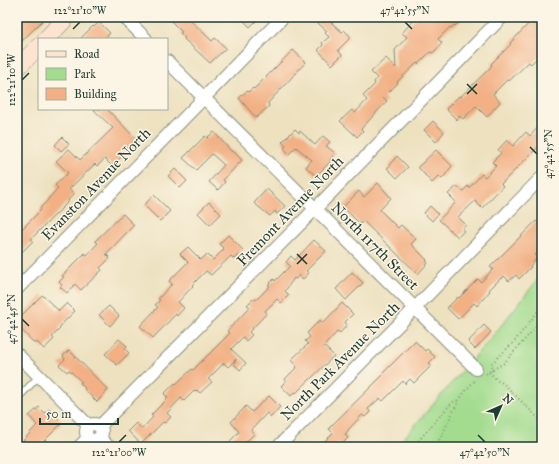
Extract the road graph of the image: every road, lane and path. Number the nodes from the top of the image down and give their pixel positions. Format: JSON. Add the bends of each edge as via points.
{"nodes":[{"id":1,"x":67,"y":17,"type":"edge"},
{"id":2,"x":124,"y":17,"type":"edge"},
{"id":3,"x":283,"y":17,"type":"edge"},
{"id":4,"x":502,"y":17,"type":"edge"},
{"id":5,"x":47,"y":38,"type":"edge"},
{"id":6,"x":145,"y":38,"type":"edge"},
{"id":7,"x":38,"y":47,"type":"edge"},
{"id":8,"x":168,"y":62,"type":"edge"},
{"id":9,"x":17,"y":68,"type":"edge"},
{"id":10,"x":203,"y":97,"type":"junction"},
{"id":11,"x":542,"y":177,"type":"edge"},
{"id":12,"x":316,"y":208,"type":"junction"},
{"id":13,"x":17,"y":289,"type":"edge"},
{"id":14,"x":542,"y":306,"type":"edge"},
{"id":15,"x":415,"y":308,"type":"junction"},
{"id":16,"x":542,"y":320,"type":"edge"},
{"id":17,"x":17,"y":354,"type":"edge"},
{"id":18,"x":492,"y":371,"type":"junction"},
{"id":19,"x":489,"y":372,"type":"junction"},
{"id":20,"x":480,"y":374,"type":"junction"},
{"id":21,"x":39,"y":376,"type":"junction"},
{"id":22,"x":17,"y":399,"type":"edge"},
{"id":23,"x":460,"y":400,"type":"junction"},
{"id":24,"x":542,"y":422,"type":"edge"},
{"id":25,"x":94,"y":432,"type":"junction"},
{"id":26,"x":80,"y":447,"type":"edge"},
{"id":27,"x":109,"y":447,"type":"edge"},
{"id":28,"x":278,"y":447,"type":"edge"},
{"id":29,"x":413,"y":447,"type":"edge"},
{"id":30,"x":435,"y":447,"type":"edge"}],
"edges":[{"from":1,"to":5,"type":"street"},
{"from":2,"to":6,"type":"street"},
{"from":3,"to":10,"type":"street","name":"Evanston Avenue North"},
{"from":4,"to":12,"type":"street","name":"Fremont Avenue North"},
{"from":7,"to":9,"type":"street"},
{"from":8,"to":10,"type":"street","name":"North 117th Street"},
{"from":10,"to":12,"type":"street","name":"North 117th Street"},
{"from":10,"to":13,"type":"street","name":"Evanston Avenue North"},
{"from":11,"to":15,"type":"street","name":"North Park Avenue North"},
{"from":12,"to":15,"type":"street","name":"North 117th Street"},
{"from":12,"to":25,"type":"street","name":"Fremont Avenue North"},
{"from":14,"to":18,"type":"path","via":[[514,342],[491,364]]},
{"from":15,"to":20,"type":"street","name":"North 117th Street"},
{"from":15,"to":28,"type":"street","name":"North Park Avenue North"},
{"from":16,"to":18,"type":"path","via":[[504,363]]},
{"from":17,"to":21,"type":"street"},
{"from":18,"to":19,"type":"path"},
{"from":19,"to":20,"type":"path"},
{"from":19,"to":24,"type":"path"},
{"from":20,"to":23,"type":"path"},
{"from":21,"to":22,"type":"lane"},
{"from":21,"to":25,"type":"street"},
{"from":23,"to":29,"type":"path","via":[[448,407]]},
{"from":23,"to":30,"type":"path"},
{"from":25,"to":26,"type":"street","name":"Fremont Avenue North"},
{"from":25,"to":27,"type":"street"}]}
